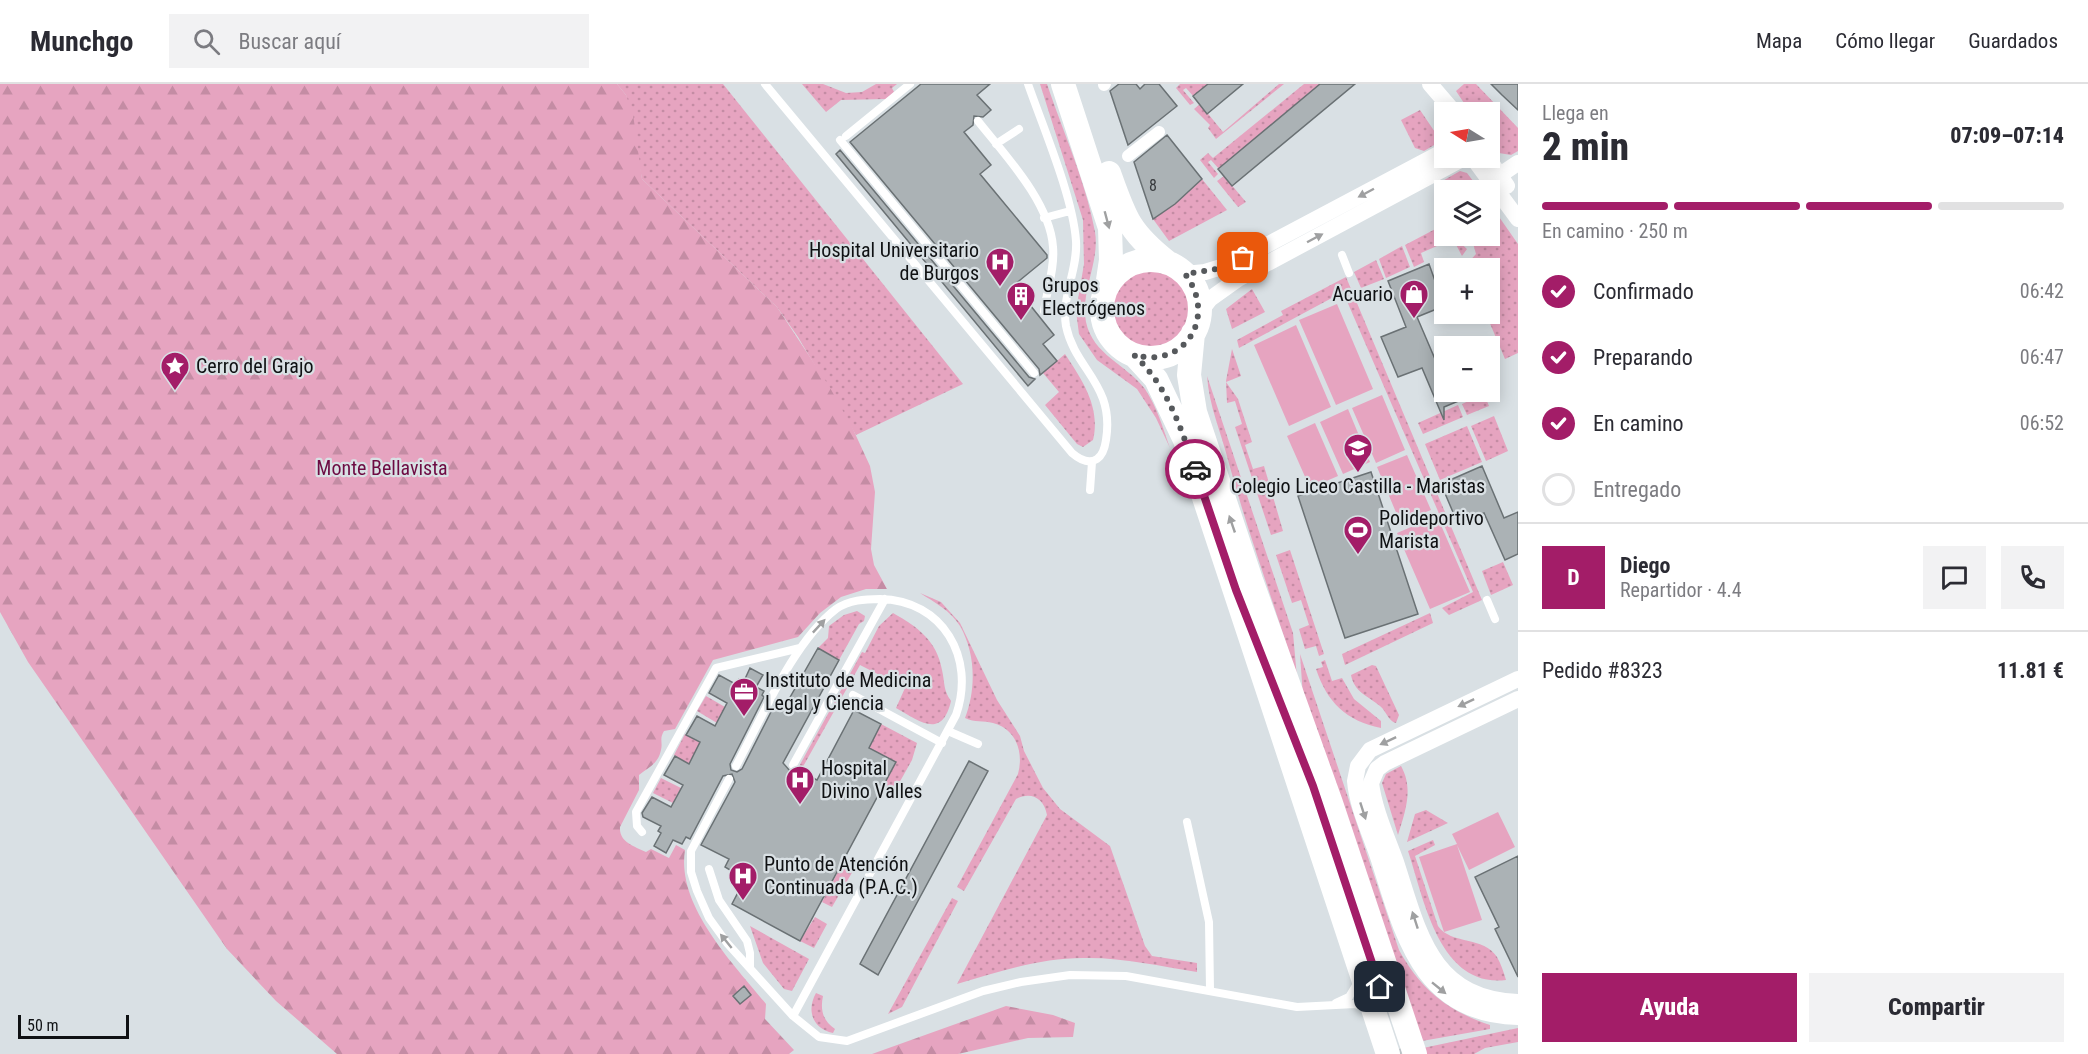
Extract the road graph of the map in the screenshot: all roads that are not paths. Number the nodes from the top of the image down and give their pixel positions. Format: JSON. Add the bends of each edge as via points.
{"nodes":[{"id":1,"x":765,"y":84,"type":"edge"},
{"id":2,"x":910,"y":84,"type":"edge"},
{"id":3,"x":1028,"y":84,"type":"edge"},
{"id":4,"x":1063,"y":84,"type":"edge"},
{"id":5,"x":1079,"y":84,"type":"edge"},
{"id":6,"x":1430,"y":84,"type":"edge"},
{"id":7,"x":1440,"y":102,"type":"edge"},
{"id":8,"x":1445,"y":102,"type":"edge"},
{"id":9,"x":978,"y":121,"type":"dead end"},
{"id":10,"x":1019,"y":129,"type":"dead end"},
{"id":11,"x":1159,"y":132,"type":"dead end"},
{"id":12,"x":996,"y":144,"type":"junction"},
{"id":13,"x":1128,"y":156,"type":"dead end"},
{"id":14,"x":1434,"y":160,"type":"edge"},
{"id":15,"x":1518,"y":163,"type":"edge"},
{"id":16,"x":1434,"y":168,"type":"edge"},
{"id":17,"x":1484,"y":168,"type":"edge"},
{"id":18,"x":1492,"y":168,"type":"edge"},
{"id":19,"x":1421,"y":172,"type":"junction"},
{"id":20,"x":1495,"y":178,"type":"junction"},
{"id":21,"x":1518,"y":202,"type":"edge"},
{"id":22,"x":1070,"y":211,"type":"junction"},
{"id":23,"x":1044,"y":218,"type":"junction"},
{"id":24,"x":1518,"y":219,"type":"edge"},
{"id":25,"x":1342,"y":255,"type":"dead end"},
{"id":26,"x":1176,"y":268,"type":"junction"},
{"id":27,"x":1350,"y":273,"type":"dead end"},
{"id":28,"x":1107,"y":287,"type":"junction"},
{"id":29,"x":1044,"y":311,"type":"dead end"},
{"id":30,"x":1196,"y":323,"type":"junction"},
{"id":31,"x":1134,"y":355,"type":"junction"},
{"id":32,"x":1034,"y":373,"type":"dead end"},
{"id":33,"x":1092,"y":462,"type":"junction"},
{"id":34,"x":1089,"y":490,"type":"dead end"},
{"id":35,"x":1243,"y":585,"type":"junction"},
{"id":36,"x":885,"y":600,"type":"junction"},
{"id":37,"x":1487,"y":600,"type":"dead end"},
{"id":38,"x":1495,"y":619,"type":"dead end"},
{"id":39,"x":800,"y":648,"type":"junction"},
{"id":40,"x":1518,"y":679,"type":"edge"},
{"id":41,"x":853,"y":695,"type":"dead end"},
{"id":42,"x":1518,"y":699,"type":"edge"},
{"id":43,"x":1415,"y":728,"type":"junction"},
{"id":44,"x":948,"y":731,"type":"junction"},
{"id":45,"x":942,"y":743,"type":"junction"},
{"id":46,"x":978,"y":744,"type":"dead end"},
{"id":47,"x":1422,"y":744,"type":"junction"},
{"id":48,"x":793,"y":765,"type":"dead end"},
{"id":49,"x":736,"y":766,"type":"dead end"},
{"id":50,"x":729,"y":779,"type":"dead end"},
{"id":51,"x":1187,"y":822,"type":"dead end"},
{"id":52,"x":642,"y":832,"type":"dead end"},
{"id":53,"x":709,"y":870,"type":"dead end"},
{"id":54,"x":750,"y":967,"type":"junction"},
{"id":55,"x":1360,"y":968,"type":"junction"},
{"id":56,"x":1210,"y":990,"type":"junction"},
{"id":57,"x":1518,"y":1002,"type":"edge"},
{"id":58,"x":1333,"y":1005,"type":"junction"},
{"id":59,"x":1374,"y":1013,"type":"junction"},
{"id":60,"x":793,"y":1016,"type":"junction"},
{"id":61,"x":1518,"y":1017,"type":"edge"},
{"id":62,"x":1401,"y":1052,"type":"edge"}],
"edges":[{"from":1,"to":33,"type":"lane","via":[[1072,453],[1078,459]]},
{"from":2,"to":32,"type":"lane","via":[[843,138]]},
{"from":3,"to":22,"type":"lane"},
{"from":4,"to":28,"type":"main road","one_way":true,"via":[[1110,228],[1112,260]]},
{"from":5,"to":26,"type":"main road","via":[[1127,220],[1140,240]]},
{"from":6,"to":7,"type":"street"},
{"from":6,"to":8,"type":"street"},
{"from":9,"to":12,"type":"lane"},
{"from":10,"to":12,"type":"lane"},
{"from":11,"to":13,"type":"street"},
{"from":12,"to":23,"type":"lane","via":[[1023,178]]},
{"from":14,"to":19,"type":"street"},
{"from":15,"to":20,"type":"street"},
{"from":16,"to":19,"type":"street"},
{"from":17,"to":20,"type":"street"},
{"from":18,"to":20,"type":"street"},
{"from":19,"to":26,"type":"street","one_way":true,"via":[[1231,264],[1205,272]]},
{"from":30,"to":19,"type":"street","one_way":true,"via":[[1210,300],[1238,279]]},
{"from":20,"to":21,"type":"street"},
{"from":20,"to":24,"type":"street"},
{"from":22,"to":23,"type":"lane"},
{"from":22,"to":33,"type":"lane","via":[[1076,254],[1066,323],[1073,346],[1097,382],[1106,410],[1104,448]]},
{"from":23,"to":29,"type":"lane","via":[[1053,248]]},
{"from":25,"to":27,"type":"lane"},
{"from":26,"to":28,"type":"main road","via":[[1151,260],[1134,263],[1119,272]]},
{"from":26,"to":30,"type":"main road","via":[[1198,296]]},
{"from":28,"to":31,"type":"main road","via":[[1102,310],[1107,331],[1120,347]]},
{"from":30,"to":31,"type":"main road","via":[[1185,343],[1167,355]]},
{"from":35,"to":30,"type":"main road","one_way":true,"via":[[1195,412],[1189,375]]},
{"from":31,"to":35,"type":"main road","via":[[1156,379],[1174,412]]},
{"from":33,"to":34,"type":"lane"},
{"from":35,"to":55,"type":"main road"},
{"from":35,"to":62,"type":"main road"},
{"from":35,"to":62,"type":"main road","via":[[1331,803]]},
{"from":39,"to":36,"type":"lane","one_way":true,"via":[[822,621],[843,605]]},
{"from":36,"to":44,"type":"lane","via":[[905,602],[930,614],[953,644],[962,689]]},
{"from":36,"to":48,"type":"lane"},
{"from":37,"to":38,"type":"lane"},
{"from":39,"to":49,"type":"lane"},
{"from":39,"to":52,"type":"lane","via":[[716,668],[636,812],[635,820]]},
{"from":40,"to":43,"type":"street","one_way":true},
{"from":41,"to":45,"type":"lane"},
{"from":42,"to":47,"type":"street"},
{"from":43,"to":47,"type":"street"},
{"from":43,"to":61,"type":"street","one_way":true,"via":[[1363,756],[1356,775],[1356,788],[1400,925],[1431,982],[1457,1001],[1484,1013]]},
{"from":44,"to":45,"type":"lane"},
{"from":44,"to":46,"type":"lane"},
{"from":45,"to":60,"type":"lane"},
{"from":57,"to":47,"type":"street","one_way":true,"via":[[1493,1000],[1454,982],[1431,958],[1416,924],[1371,789],[1372,777],[1383,764]]},
{"from":54,"to":50,"type":"lane","one_way":true,"via":[[713,923],[691,872],[691,851]]},
{"from":51,"to":56,"type":"lane","via":[[1209,922]]},
{"from":53,"to":54,"type":"lane","via":[[720,900],[747,941]]},
{"from":54,"to":60,"type":"lane"},
{"from":55,"to":58,"type":"lane","via":[[1353,993]]},
{"from":55,"to":59,"type":"main road"},
{"from":56,"to":58,"type":"lane","via":[[1297,1006]]},
{"from":56,"to":60,"type":"lane","via":[[1126,976],[1046,978],[983,991],[847,1041],[819,1037]]},
{"from":58,"to":59,"type":"lane","via":[[1355,1004]]},
{"from":59,"to":62,"type":"main road"}]}
